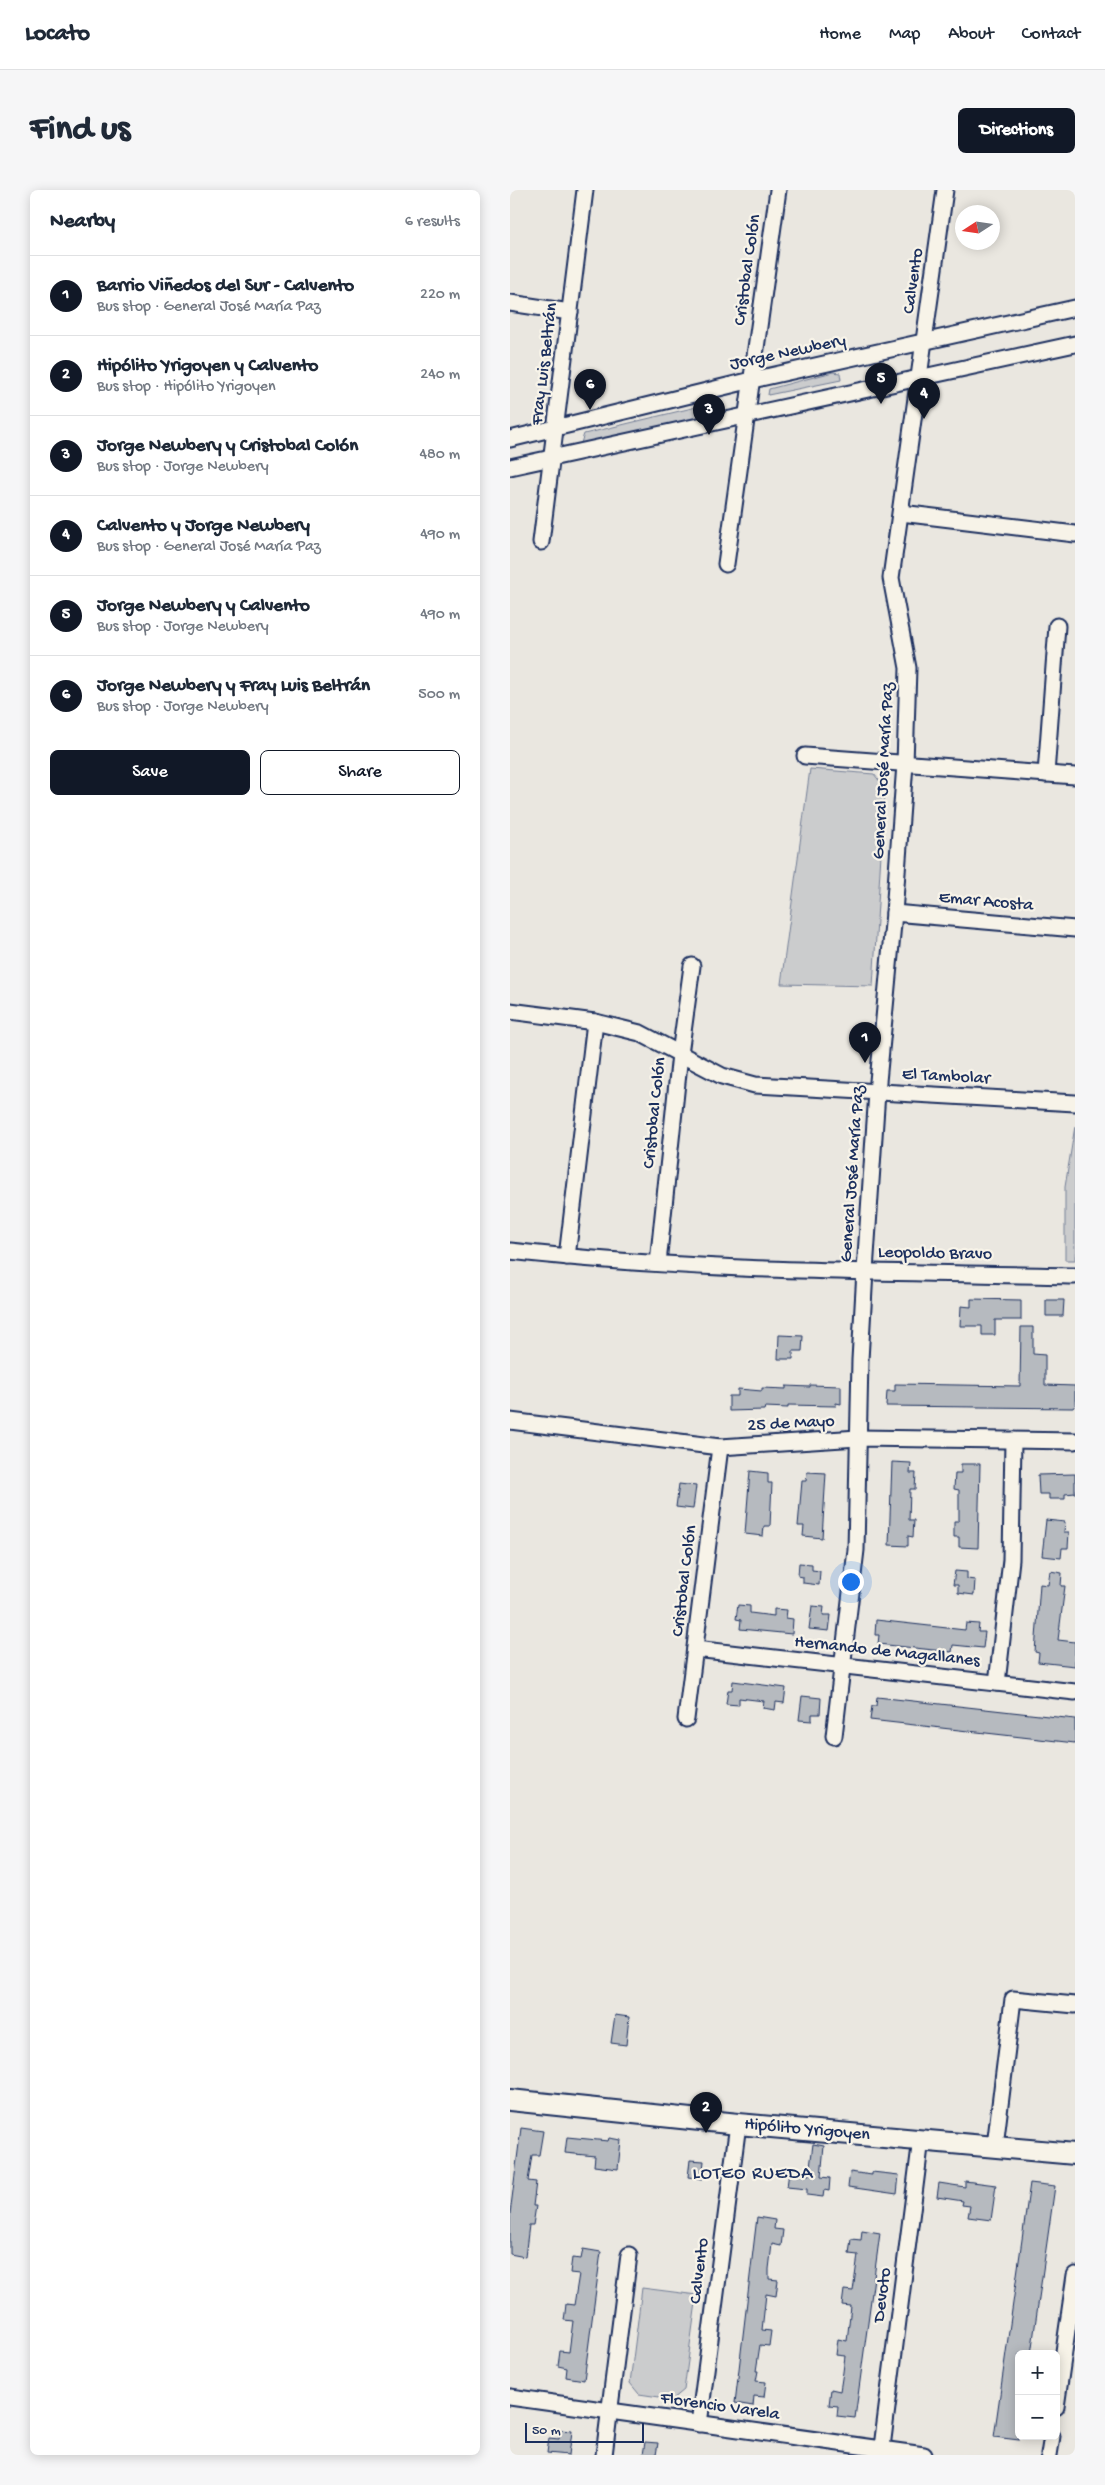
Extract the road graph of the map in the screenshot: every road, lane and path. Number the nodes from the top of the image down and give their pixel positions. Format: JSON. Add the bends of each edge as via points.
{"nodes":[{"id":1,"x":585,"y":190,"type":"edge"},
{"id":2,"x":778,"y":190,"type":"edge"},
{"id":3,"x":945,"y":190,"type":"edge"},
{"id":4,"x":510,"y":303,"type":"edge"},
{"id":5,"x":1075,"y":308,"type":"edge"},
{"id":6,"x":570,"y":312,"type":"junction"},
{"id":7,"x":925,"y":342,"type":"junction"},
{"id":8,"x":1075,"y":344,"type":"edge"},
{"id":9,"x":920,"y":378,"type":"junction"},
{"id":10,"x":752,"y":380,"type":"junction"},
{"id":11,"x":747,"y":416,"type":"junction"},
{"id":12,"x":555,"y":428,"type":"junction"},
{"id":13,"x":510,"y":439,"type":"edge"},
{"id":14,"x":552,"y":457,"type":"junction"},
{"id":15,"x":510,"y":468,"type":"edge"},
{"id":16,"x":901,"y":513,"type":"junction"},
{"id":17,"x":1075,"y":534,"type":"edge"},
{"id":18,"x":541,"y":542,"type":"dead end"},
{"id":19,"x":726,"y":564,"type":"dead end"},
{"id":20,"x":1058,"y":626,"type":"dead end"},
{"id":21,"x":805,"y":756,"type":"dead end"},
{"id":22,"x":905,"y":764,"type":"junction"},
{"id":23,"x":1046,"y":774,"type":"junction"},
{"id":24,"x":1075,"y":776,"type":"edge"},
{"id":25,"x":894,"y":913,"type":"junction"},
{"id":26,"x":1075,"y":929,"type":"edge"},
{"id":27,"x":692,"y":966,"type":"dead end"},
{"id":28,"x":510,"y":1011,"type":"edge"},
{"id":29,"x":595,"y":1022,"type":"junction"},
{"id":30,"x":680,"y":1054,"type":"junction"},
{"id":31,"x":877,"y":1092,"type":"junction"},
{"id":32,"x":1075,"y":1103,"type":"edge"},
{"id":33,"x":510,"y":1251,"type":"edge"},
{"id":34,"x":567,"y":1257,"type":"junction"},
{"id":35,"x":658,"y":1263,"type":"junction"},
{"id":36,"x":865,"y":1271,"type":"junction"},
{"id":37,"x":1075,"y":1276,"type":"edge"},
{"id":38,"x":510,"y":1421,"type":"edge"},
{"id":39,"x":858,"y":1438,"type":"junction"},
{"id":40,"x":1013,"y":1440,"type":"junction"},
{"id":41,"x":1075,"y":1441,"type":"edge"},
{"id":42,"x":720,"y":1447,"type":"junction"},
{"id":43,"x":695,"y":1649,"type":"junction"},
{"id":44,"x":843,"y":1666,"type":"junction"},
{"id":45,"x":997,"y":1683,"type":"junction"},
{"id":46,"x":1075,"y":1692,"type":"edge"},
{"id":47,"x":686,"y":1719,"type":"dead end"},
{"id":48,"x":834,"y":1736,"type":"dead end"},
{"id":49,"x":1075,"y":2005,"type":"edge"},
{"id":50,"x":510,"y":2100,"type":"edge"},
{"id":51,"x":738,"y":2124,"type":"junction"},
{"id":52,"x":921,"y":2139,"type":"junction"},
{"id":53,"x":994,"y":2146,"type":"junction"},
{"id":54,"x":1075,"y":2154,"type":"edge"},
{"id":55,"x":629,"y":2255,"type":"dead end"},
{"id":56,"x":1075,"y":2275,"type":"edge"},
{"id":57,"x":1058,"y":2395,"type":"edge"},
{"id":58,"x":510,"y":2397,"type":"edge"},
{"id":59,"x":609,"y":2411,"type":"junction"},
{"id":60,"x":699,"y":2424,"type":"junction"},
{"id":61,"x":1052,"y":2440,"type":"edge"},
{"id":62,"x":882,"y":2452,"type":"edge"},
{"id":63,"x":604,"y":2455,"type":"edge"},
{"id":64,"x":924,"y":2455,"type":"edge"},
{"id":65,"x":1050,"y":2455,"type":"edge"}],
"edges":[{"from":1,"to":6,"type":"street","name":"Fray Luis Beltrán"},
{"from":2,"to":10,"type":"street","name":"Cristobal Colón"},
{"from":3,"to":7,"type":"street","name":"Calvento"},
{"from":4,"to":6,"type":"street"},
{"from":5,"to":7,"type":"street","name":"Jorge Newbery"},
{"from":6,"to":12,"type":"street","name":"Fray Luis Beltrán"},
{"from":7,"to":9,"type":"street","name":"Calvento"},
{"from":7,"to":10,"type":"street","name":"Jorge Newbery"},
{"from":8,"to":9,"type":"street"},
{"from":9,"to":11,"type":"street"},
{"from":9,"to":16,"type":"street","name":"General José María Paz"},
{"from":10,"to":11,"type":"street","name":"Cristobal Colón"},
{"from":10,"to":12,"type":"street","name":"Jorge Newbery"},
{"from":11,"to":14,"type":"street"},
{"from":11,"to":19,"type":"street","name":"Cristobal Colón"},
{"from":12,"to":13,"type":"street","name":"Jorge Newbery"},
{"from":12,"to":14,"type":"street","name":"Fray Luis Beltrán"},
{"from":14,"to":15,"type":"street"},
{"from":14,"to":18,"type":"street","name":"Fray Luis Beltrán"},
{"from":16,"to":17,"type":"street"},
{"from":16,"to":22,"type":"street","name":"General José María Paz","via":[[892,578],[908,668]]},
{"from":20,"to":23,"type":"street"},
{"from":21,"to":22,"type":"street"},
{"from":22,"to":23,"type":"street"},
{"from":22,"to":25,"type":"street","name":"General José María Paz"},
{"from":23,"to":24,"type":"street"},
{"from":25,"to":26,"type":"street","name":"Emar Acosta"},
{"from":25,"to":31,"type":"street","name":"General José María Paz"},
{"from":27,"to":30,"type":"street","name":"Cristobal Colón"},
{"from":28,"to":29,"type":"street","name":"El Tambolar"},
{"from":29,"to":30,"type":"street","name":"El Tambolar","via":[[640,1032]]},
{"from":29,"to":34,"type":"street"},
{"from":30,"to":31,"type":"street","name":"El Tambolar","via":[[722,1076],[755,1085]]},
{"from":30,"to":35,"type":"street","name":"Cristobal Colón"},
{"from":31,"to":32,"type":"street","name":"El Tambolar"},
{"from":31,"to":36,"type":"street","name":"General José María Paz"},
{"from":33,"to":34,"type":"street","name":"Leopoldo Bravo"},
{"from":34,"to":35,"type":"street","name":"Leopoldo Bravo"},
{"from":35,"to":36,"type":"street","name":"Leopoldo Bravo"},
{"from":36,"to":37,"type":"street","name":"Leopoldo Bravo"},
{"from":36,"to":39,"type":"street","name":"General José María Paz"},
{"from":38,"to":42,"type":"street","name":"25 de Mayo"},
{"from":39,"to":40,"type":"street","name":"25 de Mayo"},
{"from":39,"to":42,"type":"street","name":"25 de Mayo"},
{"from":39,"to":44,"type":"street","name":"General José María Paz","via":[[856,1550]]},
{"from":40,"to":41,"type":"street","name":"25 de Mayo"},
{"from":40,"to":45,"type":"street","via":[[1011,1560]]},
{"from":42,"to":43,"type":"street","name":"Cristobal Colón"},
{"from":43,"to":44,"type":"street","name":"Hernando de Magallanes"},
{"from":43,"to":47,"type":"street","name":"Cristobal Colón"},
{"from":44,"to":45,"type":"street","name":"Hernando de Magallanes"},
{"from":44,"to":48,"type":"street","name":"General José María Paz"},
{"from":45,"to":46,"type":"street","name":"Hernando de Magallanes"},
{"from":49,"to":53,"type":"street","via":[[1013,1999]]},
{"from":50,"to":51,"type":"main road","name":"Hipólito Yrigoyen"},
{"from":51,"to":52,"type":"main road","name":"Hipólito Yrigoyen"},
{"from":51,"to":60,"type":"street","name":"Calvento"},
{"from":52,"to":53,"type":"main road","name":"Hipólito Yrigoyen"},
{"from":52,"to":62,"type":"street","name":"Devoto"},
{"from":53,"to":54,"type":"main road","name":"Hipólito Yrigoyen"},
{"from":55,"to":59,"type":"street"},
{"from":56,"to":57,"type":"street"},
{"from":58,"to":59,"type":"street","name":"Florencio Varela"},
{"from":59,"to":60,"type":"street","name":"Florencio Varela"},
{"from":59,"to":63,"type":"street"},
{"from":60,"to":62,"type":"street","name":"Florencio Varela"},
{"from":61,"to":65,"type":"street"},
{"from":62,"to":64,"type":"street","name":"Florencio Varela"}]}
